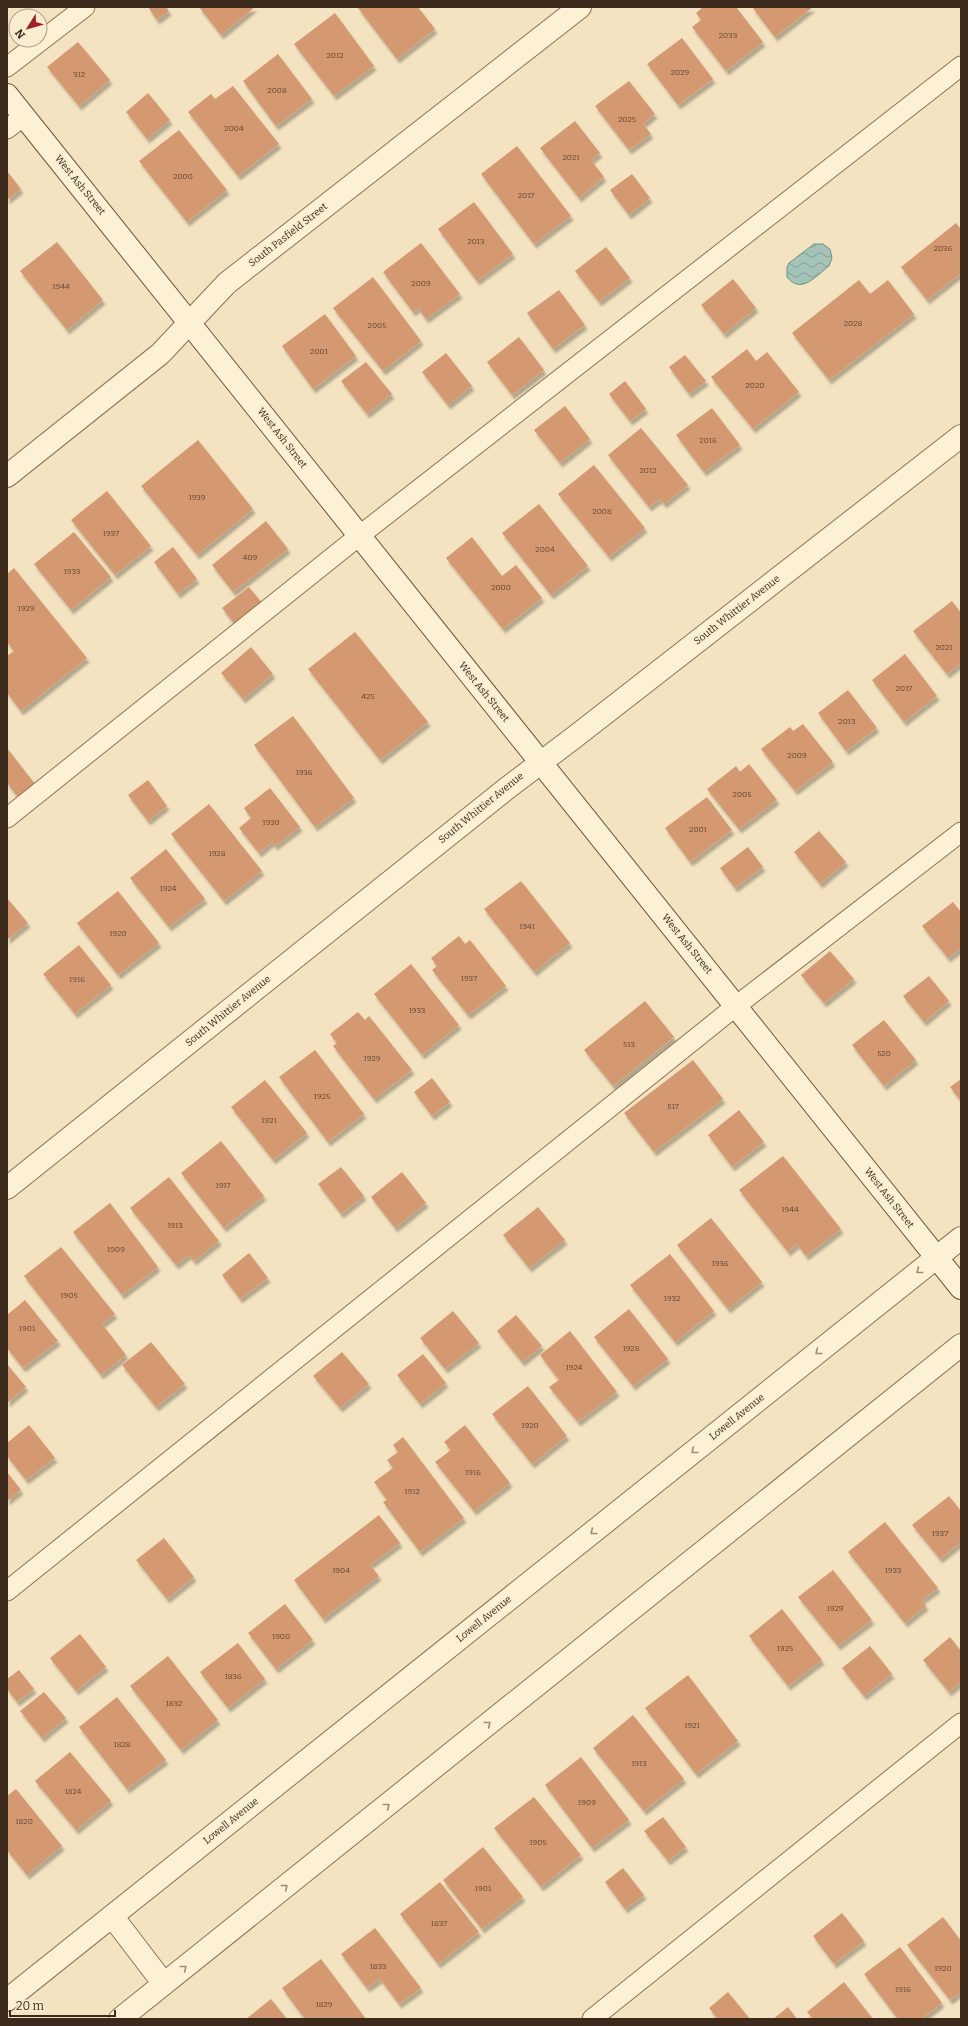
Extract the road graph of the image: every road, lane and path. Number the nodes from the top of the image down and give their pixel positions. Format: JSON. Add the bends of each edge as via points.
{"nodes":[{"id":1,"x":85,"y":7,"type":"edge"},
{"id":2,"x":580,"y":7,"type":"edge"},
{"id":3,"x":961,"y":66,"type":"edge"},
{"id":4,"x":7,"y":67,"type":"edge"},
{"id":5,"x":7,"y":95,"type":"edge"},
{"id":6,"x":24,"y":116,"type":"junction"},
{"id":7,"x":7,"y":129,"type":"edge"},
{"id":8,"x":189,"y":322,"type":"junction"},
{"id":9,"x":961,"y":436,"type":"edge"},
{"id":10,"x":7,"y":476,"type":"edge"},
{"id":11,"x":360,"y":536,"type":"junction"},
{"id":12,"x":540,"y":762,"type":"junction"},
{"id":13,"x":7,"y":818,"type":"edge"},
{"id":14,"x":961,"y":832,"type":"edge"},
{"id":15,"x":736,"y":1006,"type":"junction"},
{"id":16,"x":7,"y":1188,"type":"edge"},
{"id":17,"x":961,"y":1238,"type":"edge"},
{"id":18,"x":936,"y":1257,"type":"junction"},
{"id":19,"x":961,"y":1288,"type":"edge"},
{"id":20,"x":961,"y":1345,"type":"edge"},
{"id":21,"x":7,"y":1591,"type":"edge"},
{"id":22,"x":961,"y":1723,"type":"edge"},
{"id":23,"x":112,"y":1916,"type":"junction"},
{"id":24,"x":164,"y":1984,"type":"junction"},
{"id":25,"x":7,"y":2000,"type":"edge"},
{"id":26,"x":120,"y":2019,"type":"edge"},
{"id":27,"x":592,"y":2019,"type":"edge"}],
"edges":[{"from":1,"to":4,"type":"lane"},
{"from":2,"to":8,"type":"street","name":"South Pasfield Street","via":[[227,283]]},
{"from":3,"to":11,"type":"lane"},
{"from":5,"to":6,"type":"street","name":"West Ash Street"},
{"from":6,"to":7,"type":"lane"},
{"from":6,"to":8,"type":"street","name":"West Ash Street"},
{"from":8,"to":10,"type":"street","name":"South Pasfield Street","via":[[160,354]]},
{"from":8,"to":11,"type":"street","name":"West Ash Street"},
{"from":9,"to":12,"type":"street","name":"South Whittier Avenue"},
{"from":11,"to":12,"type":"street","name":"West Ash Street"},
{"from":11,"to":13,"type":"lane"},
{"from":12,"to":15,"type":"street","name":"West Ash Street"},
{"from":12,"to":16,"type":"street","name":"South Whittier Avenue"},
{"from":14,"to":15,"type":"lane"},
{"from":15,"to":18,"type":"street","name":"West Ash Street"},
{"from":15,"to":21,"type":"lane"},
{"from":17,"to":18,"type":"street","name":"Lowell Avenue"},
{"from":18,"to":19,"type":"street","name":"West Ash Street"},
{"from":18,"to":23,"type":"street","name":"Lowell Avenue","one_way":true},
{"from":24,"to":20,"type":"street","one_way":true},
{"from":22,"to":27,"type":"lane"},
{"from":23,"to":24,"type":"street"},
{"from":23,"to":25,"type":"street","name":"Lowell Avenue"},
{"from":24,"to":26,"type":"street"}]}
